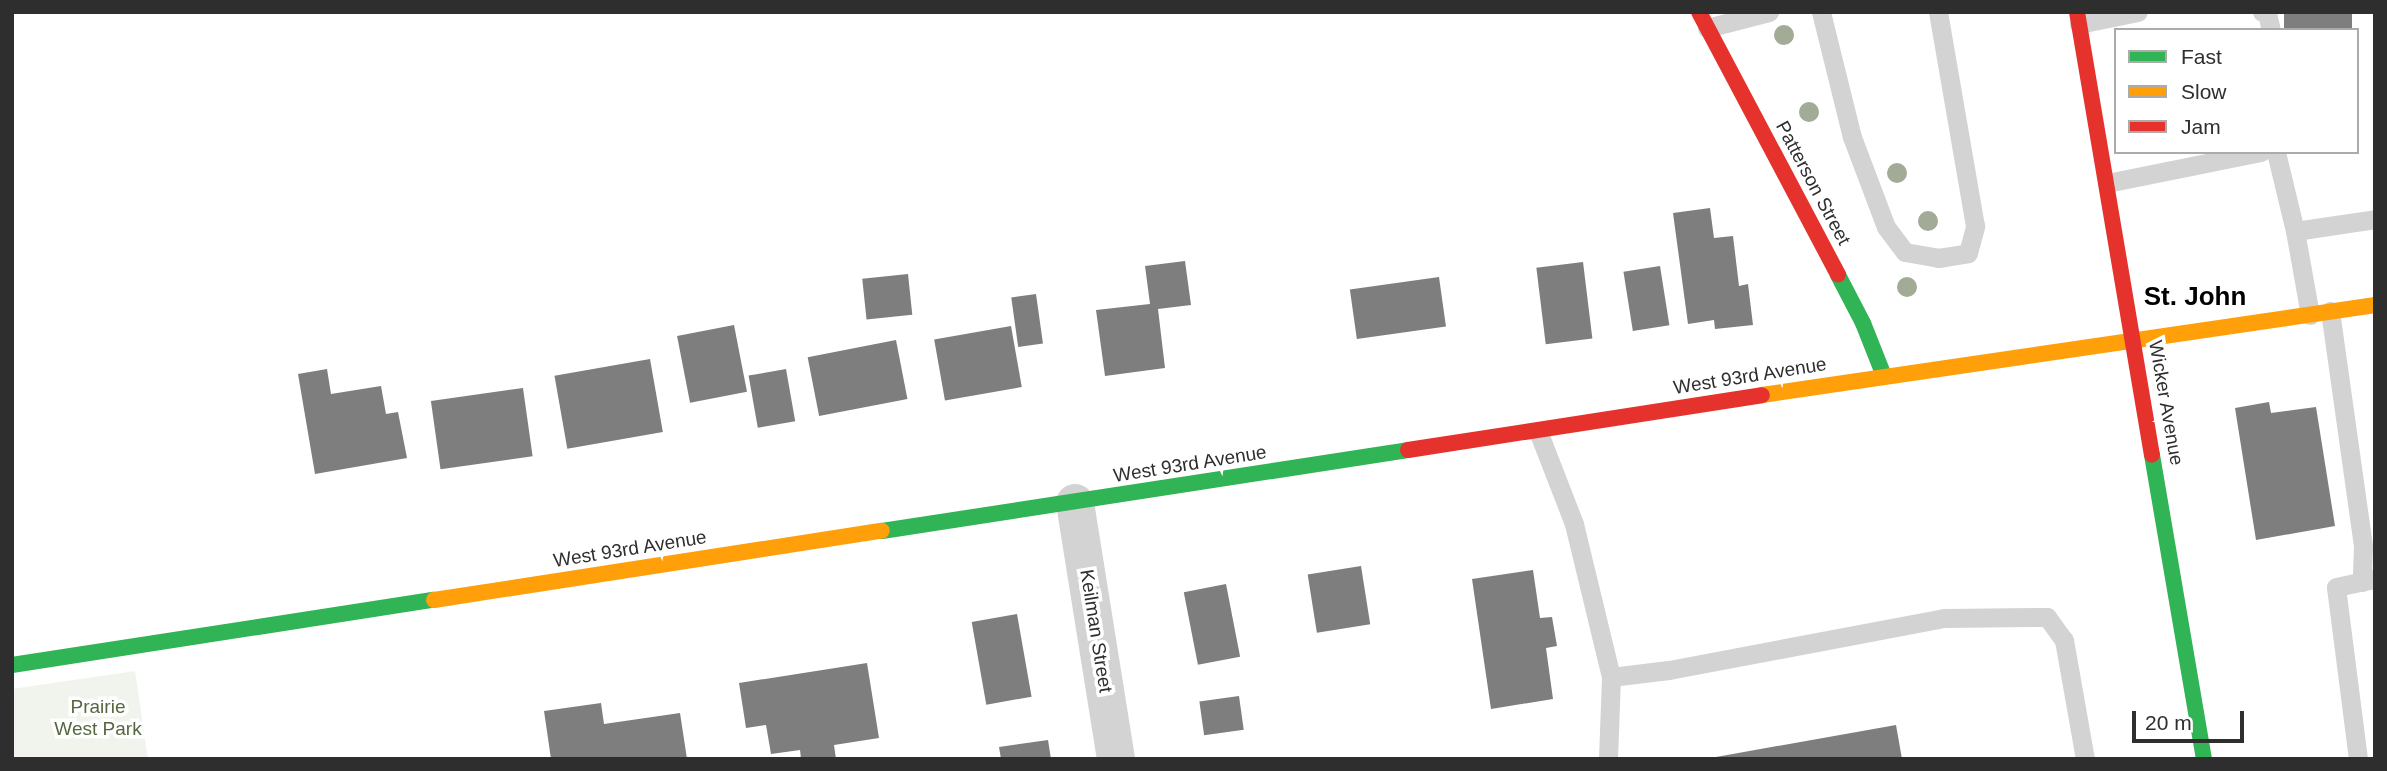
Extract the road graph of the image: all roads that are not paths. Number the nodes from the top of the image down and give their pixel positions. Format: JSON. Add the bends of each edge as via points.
{"nodes":[{"id":1,"x":1769,"y":12,"type":"edge"},
{"id":2,"x":1821,"y":12,"type":"edge"},
{"id":3,"x":1938,"y":12,"type":"edge"},
{"id":4,"x":2138,"y":12,"type":"edge"},
{"id":5,"x":2262,"y":12,"type":"edge"},
{"id":6,"x":2078,"y":18,"type":"edge"},
{"id":7,"x":1703,"y":20,"type":"edge"},
{"id":8,"x":2271,"y":28,"type":"edge"},
{"id":9,"x":2251,"y":154,"type":"edge"},
{"id":10,"x":2276,"y":154,"type":"edge"},
{"id":11,"x":2107,"y":183,"type":"junction"},
{"id":12,"x":2375,"y":219,"type":"edge"},
{"id":13,"x":2295,"y":231,"type":"junction"},
{"id":14,"x":2375,"y":305,"type":"edge"},
{"id":15,"x":2330,"y":311,"type":"junction"},
{"id":16,"x":2310,"y":315,"type":"junction"},
{"id":17,"x":2134,"y":339,"type":"junction"},
{"id":18,"x":1884,"y":376,"type":"junction"},
{"id":19,"x":1538,"y":431,"type":"junction"},
{"id":20,"x":1075,"y":503,"type":"junction"},
{"id":21,"x":2368,"y":580,"type":"edge"},
{"id":22,"x":12,"y":665,"type":"edge"},
{"id":23,"x":1611,"y":677,"type":"junction"},
{"id":24,"x":1116,"y":759,"type":"edge"},
{"id":25,"x":1608,"y":759,"type":"edge"},
{"id":26,"x":2085,"y":759,"type":"edge"},
{"id":27,"x":2204,"y":759,"type":"edge"},
{"id":28,"x":2358,"y":759,"type":"edge"}],
"edges":[{"from":1,"to":7,"type":"lane"},
{"from":2,"to":3,"type":"lane","via":[[1852,137],[1886,227],[1905,252],[1938,258],[1968,253],[1975,226]]},
{"from":4,"to":6,"type":"lane"},
{"from":5,"to":8,"type":"lane","via":[[2267,13]]},
{"from":6,"to":11,"type":"main road","name":"Wicker Avenue"},
{"from":7,"to":18,"type":"main road","name":"Patterson Street","via":[[1863,323]]},
{"from":9,"to":11,"type":"lane"},
{"from":10,"to":13,"type":"lane"},
{"from":11,"to":17,"type":"main road","name":"Wicker Avenue"},
{"from":12,"to":13,"type":"lane"},
{"from":13,"to":16,"type":"lane"},
{"from":14,"to":15,"type":"main road","name":"West 93rd Avenue"},
{"from":15,"to":16,"type":"main road","name":"West 93rd Avenue"},
{"from":15,"to":21,"type":"lane"},
{"from":16,"to":17,"type":"main road","name":"West 93rd Avenue"},
{"from":17,"to":18,"type":"main road","name":"West 93rd Avenue"},
{"from":17,"to":27,"type":"main road","name":"Wicker Avenue"},
{"from":18,"to":19,"type":"main road","name":"West 93rd Avenue"},
{"from":19,"to":20,"type":"main road","name":"West 93rd Avenue"},
{"from":19,"to":23,"type":"lane","via":[[1574,524]]},
{"from":20,"to":22,"type":"main road","name":"West 93rd Avenue"},
{"from":20,"to":24,"type":"street","name":"Keilman Street"},
{"from":21,"to":28,"type":"lane","via":[[2336,587]]},
{"from":23,"to":25,"type":"lane"},
{"from":23,"to":26,"type":"lane","via":[[1944,618],[2047,617],[2064,640]]}]}
